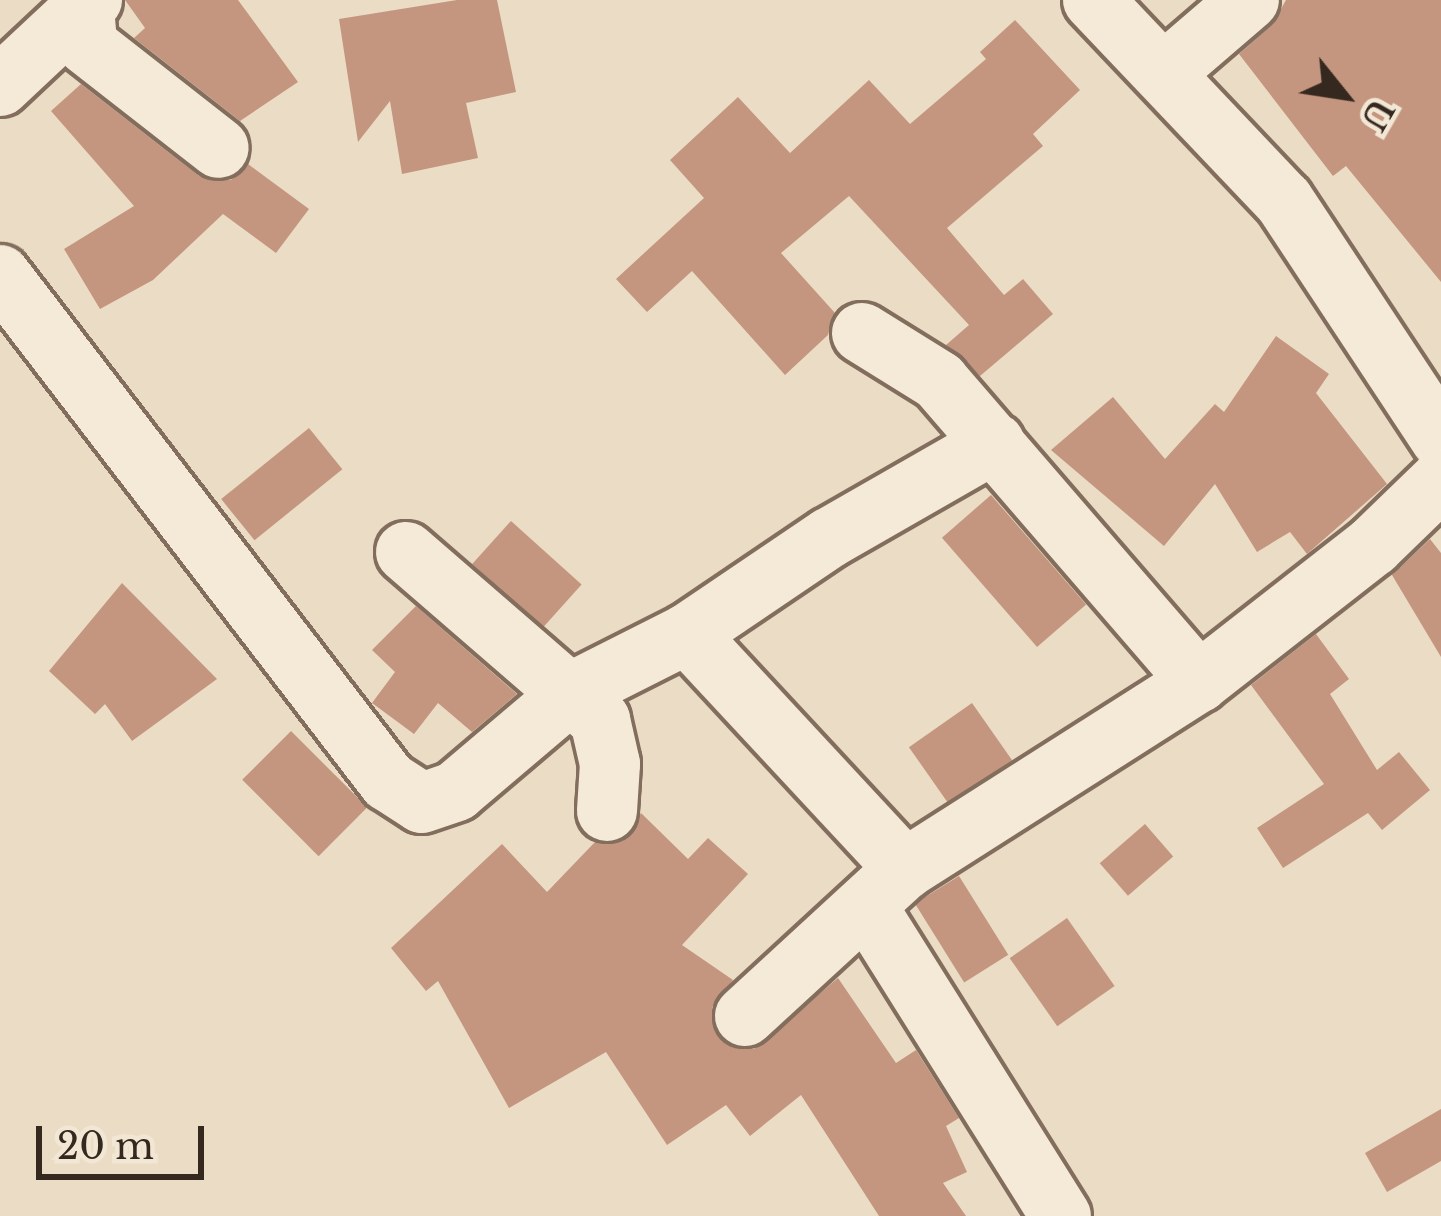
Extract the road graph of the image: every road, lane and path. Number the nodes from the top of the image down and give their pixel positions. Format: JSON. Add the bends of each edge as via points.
{"nodes":[{"id":1,"x":1093,"y":0,"type":"edge"},
{"id":2,"x":1249,"y":0,"type":"edge"},
{"id":3,"x":88,"y":4,"type":"edge"},
{"id":4,"x":1164,"y":73,"type":"junction"},
{"id":5,"x":0,"y":86,"type":"edge"},
{"id":6,"x":219,"y":148,"type":"dead end"},
{"id":7,"x":0,"y":275,"type":"edge"},
{"id":8,"x":862,"y":333,"type":"dead end"},
{"id":9,"x":1441,"y":439,"type":"edge"},
{"id":10,"x":995,"y":443,"type":"junction"},
{"id":11,"x":1441,"y":480,"type":"edge"},
{"id":12,"x":406,"y":553,"type":"dead end"},
{"id":13,"x":688,"y":634,"type":"junction"},
{"id":14,"x":1198,"y":682,"type":"junction"},
{"id":15,"x":574,"y":691,"type":"junction"},
{"id":16,"x":607,"y":812,"type":"dead end"},
{"id":17,"x":886,"y":888,"type":"junction"},
{"id":18,"x":745,"y":1016,"type":"dead end"},
{"id":19,"x":1061,"y":1216,"type":"edge"}],
"edges":[{"from":1,"to":4,"type":"street"},
{"from":2,"to":4,"type":"street"},
{"from":3,"to":5,"type":"street"},
{"from":3,"to":6,"type":"street","via":[[87,45]]},
{"from":4,"to":9,"type":"street","via":[[1283,200]]},
{"from":7,"to":15,"type":"street","via":[[388,781],[422,803],[457,791]]},
{"from":8,"to":10,"type":"street","via":[[939,381]]},
{"from":10,"to":13,"type":"street","via":[[829,538]]},
{"from":10,"to":14,"type":"street"},
{"from":11,"to":14,"type":"street","via":[[1372,546]]},
{"from":12,"to":15,"type":"street"},
{"from":13,"to":15,"type":"street"},
{"from":13,"to":17,"type":"street"},
{"from":14,"to":17,"type":"street"},
{"from":15,"to":16,"type":"street","via":[[600,720],[610,764]]},
{"from":17,"to":18,"type":"street"},
{"from":17,"to":19,"type":"street"}]}
